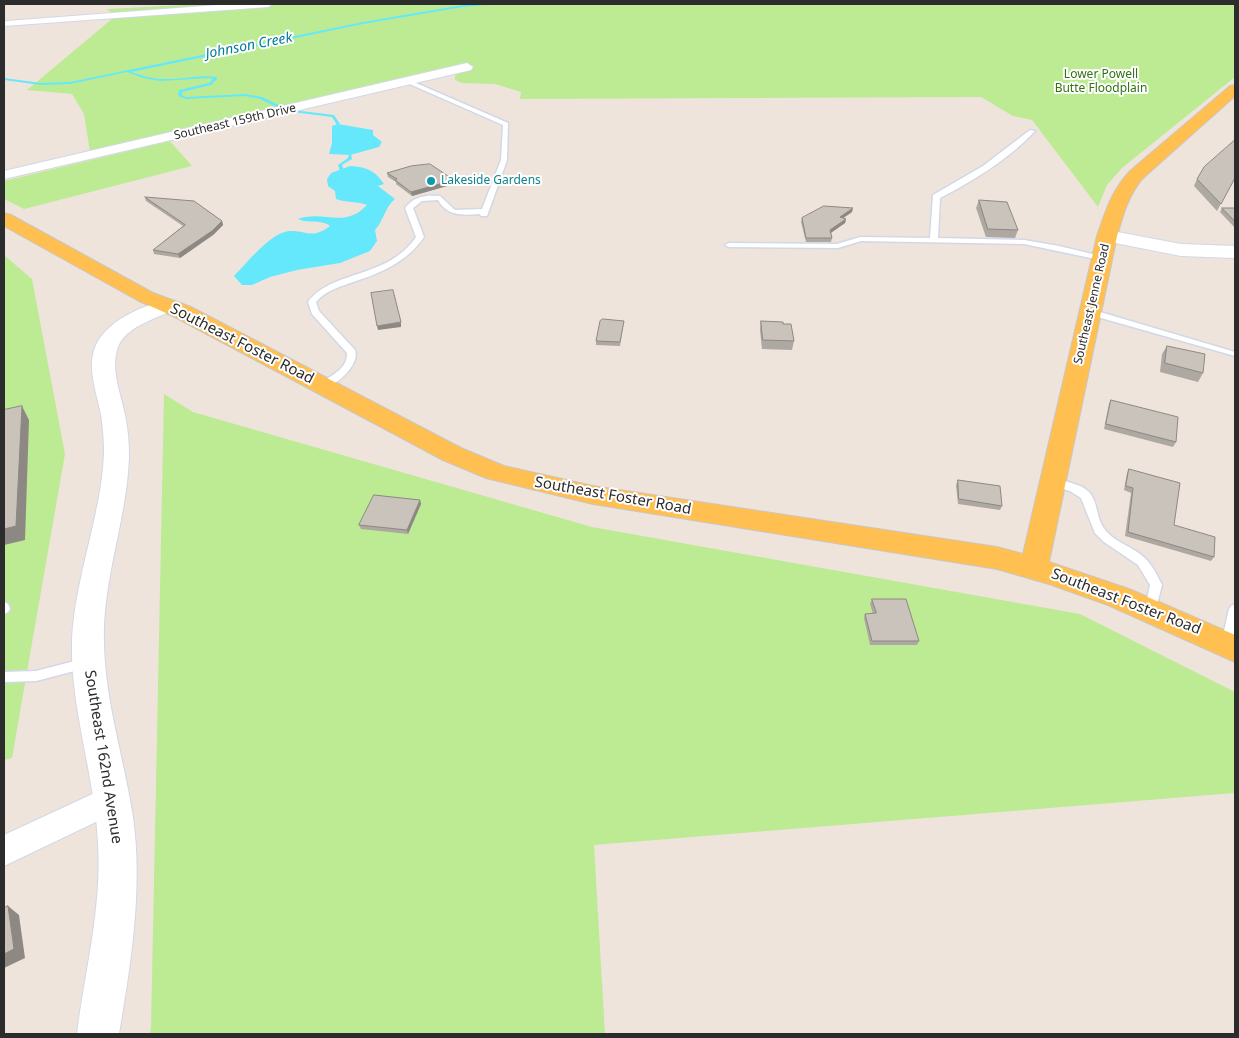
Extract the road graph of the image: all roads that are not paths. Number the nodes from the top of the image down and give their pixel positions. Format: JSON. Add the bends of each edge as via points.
{"nodes":[{"id":1,"x":268,"y":4,"type":"edge"},
{"id":2,"x":5,"y":25,"type":"edge"},
{"id":3,"x":467,"y":67,"type":"dead end"},
{"id":4,"x":407,"y":81,"type":"junction"},
{"id":5,"x":1235,"y":89,"type":"edge"},
{"id":6,"x":1032,"y":130,"type":"dead end"},
{"id":7,"x":4,"y":176,"type":"edge"},
{"id":8,"x":4,"y":219,"type":"edge"},
{"id":9,"x":1107,"y":236,"type":"junction"},
{"id":10,"x":934,"y":239,"type":"junction"},
{"id":11,"x":730,"y":245,"type":"dead end"},
{"id":12,"x":1235,"y":252,"type":"edge"},
{"id":13,"x":1102,"y":260,"type":"junction"},
{"id":14,"x":168,"y":306,"type":"junction"},
{"id":15,"x":1090,"y":312,"type":"junction"},
{"id":16,"x":1233,"y":354,"type":"dead end"},
{"id":17,"x":322,"y":386,"type":"junction"},
{"id":18,"x":1053,"y":482,"type":"junction"},
{"id":19,"x":1034,"y":567,"type":"junction"},
{"id":20,"x":1151,"y":609,"type":"junction"},
{"id":21,"x":1235,"y":609,"type":"edge"},
{"id":22,"x":1231,"y":647,"type":"edge"},
{"id":23,"x":88,"y":663,"type":"junction"},
{"id":24,"x":4,"y":677,"type":"edge"},
{"id":25,"x":112,"y":799,"type":"junction"},
{"id":26,"x":4,"y":851,"type":"edge"},
{"id":27,"x":98,"y":1034,"type":"edge"}],
"edges":[{"from":1,"to":2,"type":"street"},
{"from":3,"to":4,"type":"street","name":"Southeast 159th Drive"},
{"from":4,"to":7,"type":"street","name":"Southeast 159th Drive"},
{"from":4,"to":17,"type":"lane","via":[[506,124],[504,160],[484,213],[451,212],[445,209],[440,198],[419,199],[409,208],[420,237],[406,255],[316,296],[312,302],[315,312],[348,348],[353,358],[350,365]]},
{"from":5,"to":9,"type":"main road","name":"Southeast Jenne Road","via":[[1124,188]]},
{"from":6,"to":10,"type":"lane","via":[[1012,149],[963,184],[936,198]]},
{"from":8,"to":14,"type":"main road","name":"Southeast Foster Road"},
{"from":9,"to":12,"type":"street","via":[[1181,250]]},
{"from":9,"to":13,"type":"main road","name":"Southeast Jenne Road"},
{"from":10,"to":11,"type":"lane","via":[[860,239],[838,246]]},
{"from":10,"to":13,"type":"lane","via":[[1024,242]]},
{"from":13,"to":15,"type":"main road","name":"Southeast Jenne Road"},
{"from":14,"to":17,"type":"main road","name":"Southeast Foster Road"},
{"from":14,"to":23,"type":"street","name":"Southeast 162nd Avenue","via":[[121,330],[106,349],[105,374],[115,430],[116,462],[90,609]]},
{"from":15,"to":16,"type":"lane"},
{"from":15,"to":18,"type":"main road","name":"Southeast Jenne Road"},
{"from":17,"to":19,"type":"main road","name":"Southeast Foster Road","via":[[452,454],[495,472],[548,487],[950,550]]},
{"from":18,"to":19,"type":"main road","name":"Southeast Jenne Road"},
{"from":18,"to":20,"type":"lane","via":[[1077,489],[1085,495],[1090,501],[1098,530],[1142,562],[1156,585]]},
{"from":19,"to":20,"type":"main road","name":"Southeast Foster Road"},
{"from":20,"to":22,"type":"main road","name":"Southeast Foster Road"},
{"from":21,"to":22,"type":"lane"},
{"from":23,"to":24,"type":"lane","via":[[36,676]]},
{"from":23,"to":25,"type":"street","name":"Southeast 162nd Avenue","via":[[90,696]]},
{"from":25,"to":26,"type":"street"},
{"from":25,"to":27,"type":"street","name":"Southeast 162nd Avenue","via":[[117,841],[116,899]]}]}
